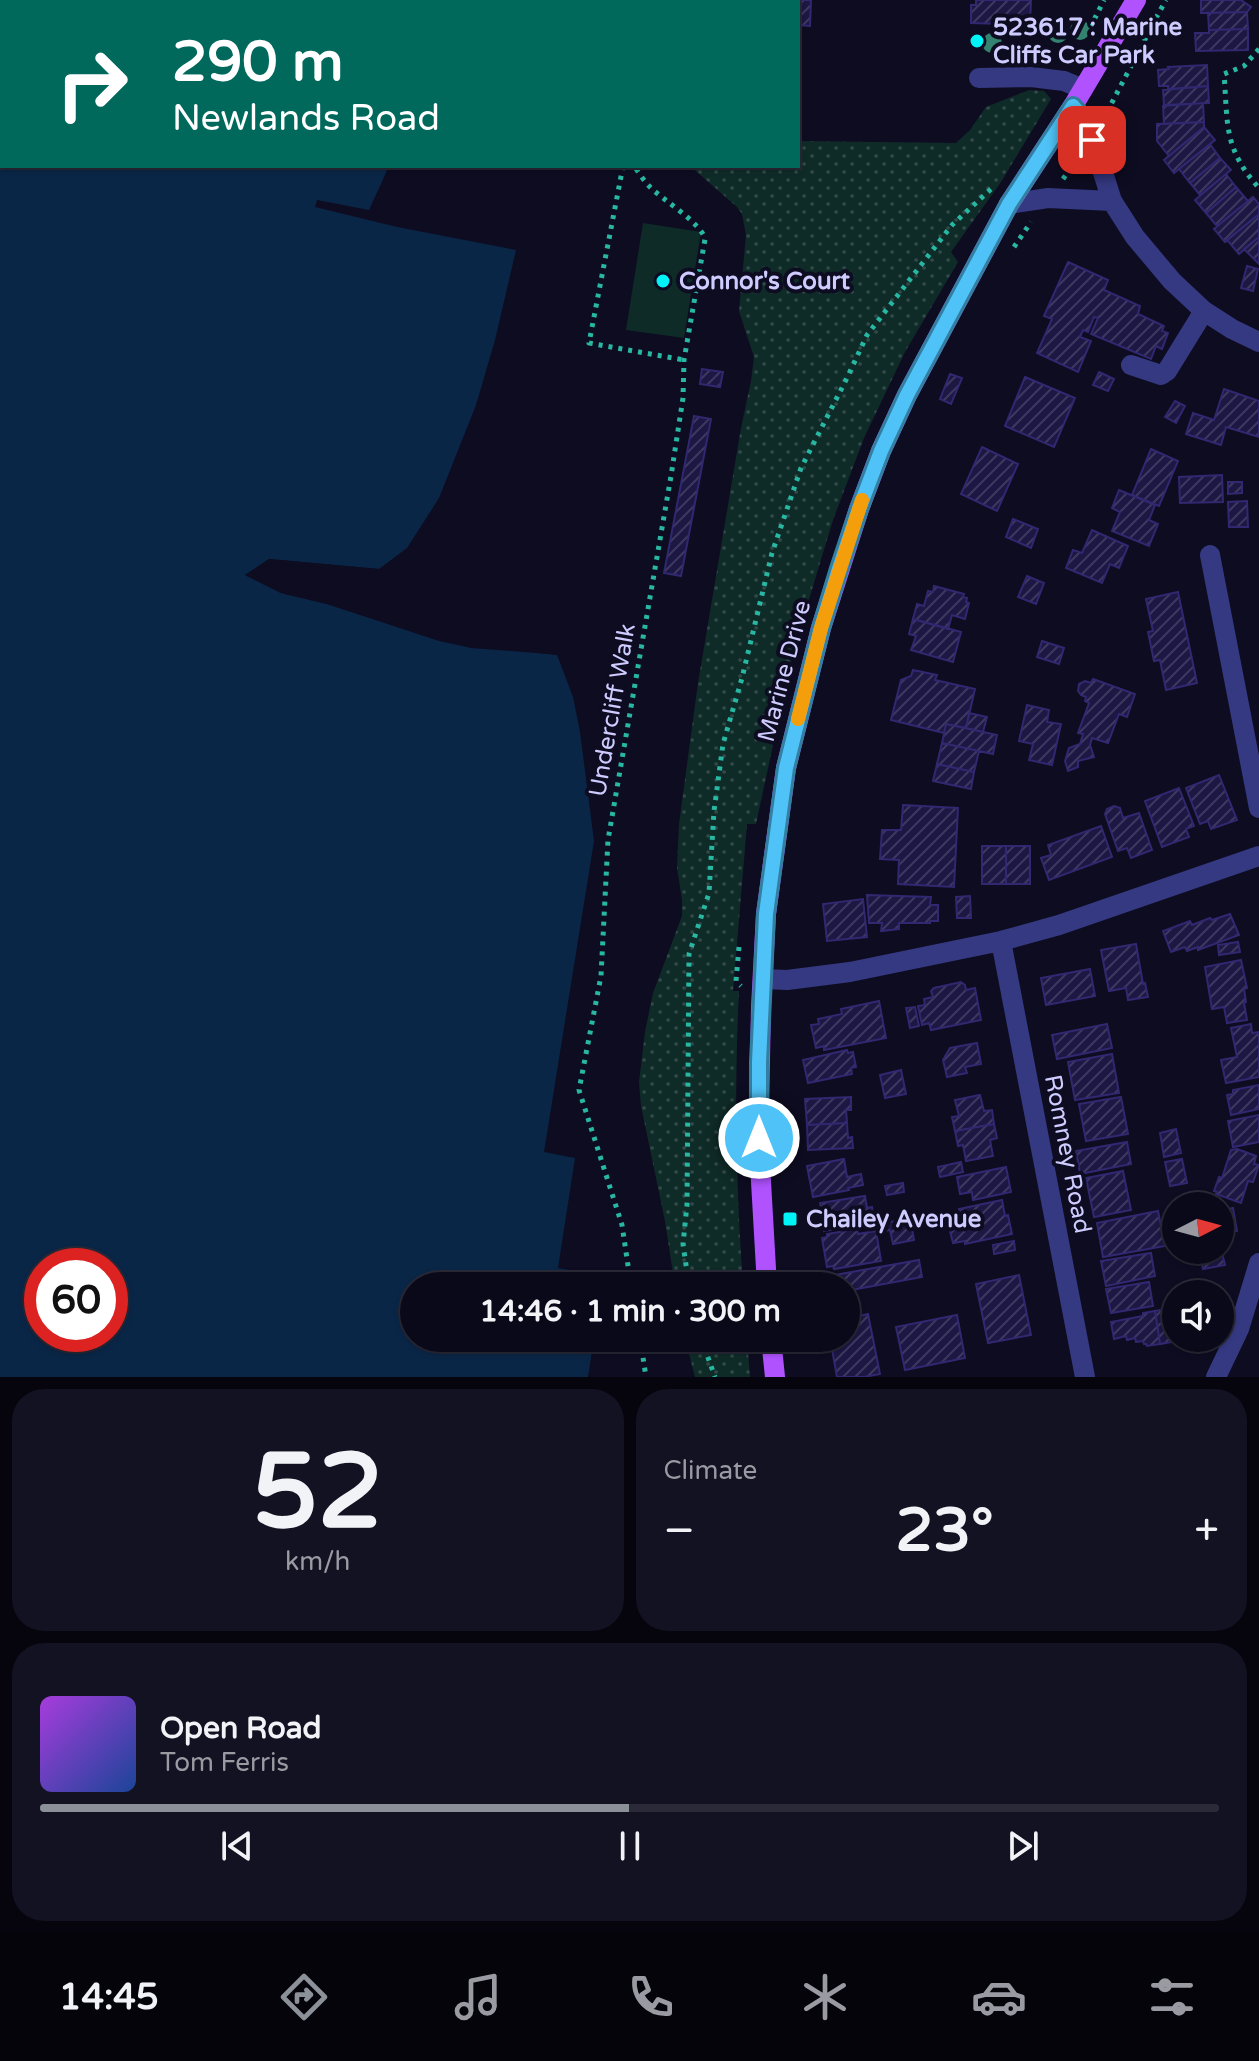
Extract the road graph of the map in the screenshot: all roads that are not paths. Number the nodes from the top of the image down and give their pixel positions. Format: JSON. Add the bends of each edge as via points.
{"nodes":[{"id":1,"x":1144,"y":7,"type":"edge"},
{"id":2,"x":979,"y":78,"type":"dead end"},
{"id":3,"x":1078,"y":97,"type":"junction"},
{"id":4,"x":1014,"y":198,"type":"junction"},
{"id":5,"x":1112,"y":201,"type":"junction"},
{"id":6,"x":1204,"y":311,"type":"junction"},
{"id":7,"x":1259,"y":342,"type":"edge"},
{"id":8,"x":1131,"y":365,"type":"dead end"},
{"id":9,"x":1210,"y":555,"type":"dead end"},
{"id":10,"x":1259,"y":808,"type":"edge"},
{"id":11,"x":1259,"y":856,"type":"edge"},
{"id":12,"x":1001,"y":941,"type":"junction"},
{"id":13,"x":763,"y":979,"type":"junction"},
{"id":14,"x":1259,"y":1263,"type":"edge"},
{"id":15,"x":766,"y":1272,"type":"edge"},
{"id":16,"x":772,"y":1352,"type":"edge"},
{"id":17,"x":775,"y":1377,"type":"edge"},
{"id":18,"x":1085,"y":1377,"type":"edge"},
{"id":19,"x":1216,"y":1377,"type":"edge"}],
"edges":[{"from":1,"to":3,"type":"main road","name":"Marine Drive"},
{"from":2,"to":3,"type":"street","via":[[1064,81]]},
{"from":3,"to":4,"type":"main road","name":"Marine Drive"},
{"from":3,"to":5,"type":"street"},
{"from":4,"to":5,"type":"street"},
{"from":4,"to":13,"type":"main road","name":"Marine Drive","via":[[907,395],[839,569],[786,768],[766,914]]},
{"from":5,"to":6,"type":"street","via":[[1153,260]]},
{"from":6,"to":7,"type":"street"},
{"from":6,"to":8,"type":"street","via":[[1167,371],[1161,375]]},
{"from":9,"to":10,"type":"street"},
{"from":11,"to":12,"type":"street"},
{"from":12,"to":13,"type":"street","via":[[850,972]]},
{"from":12,"to":18,"type":"street","name":"Romney Road"},
{"from":13,"to":15,"type":"main road","name":"Marine Drive","via":[[759,1151]]},
{"from":14,"to":19,"type":"street","via":[[1239,1329]]},
{"from":16,"to":17,"type":"main road"}]}
